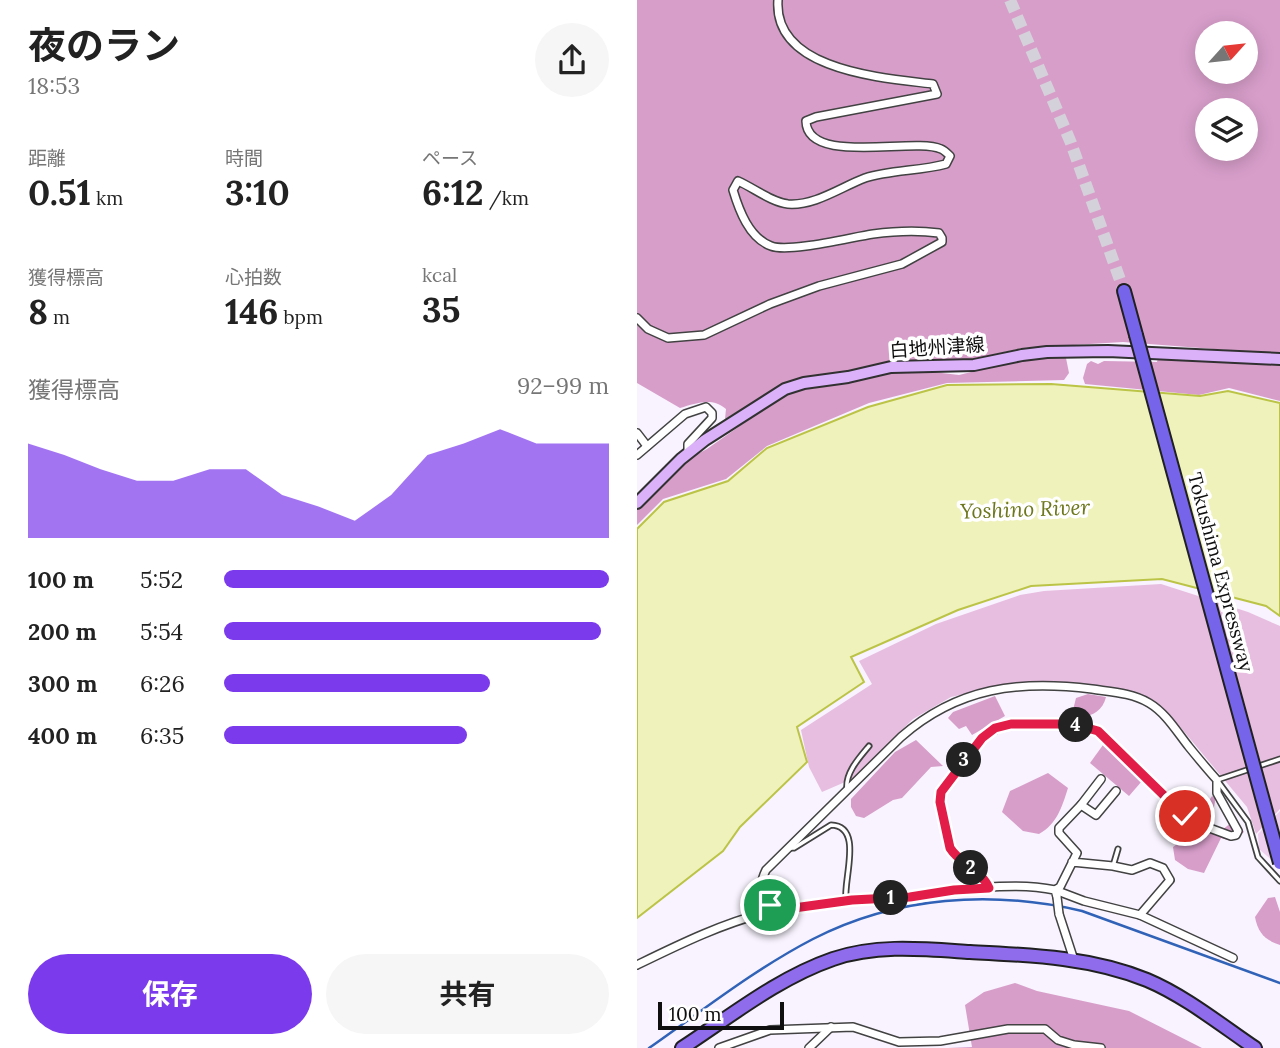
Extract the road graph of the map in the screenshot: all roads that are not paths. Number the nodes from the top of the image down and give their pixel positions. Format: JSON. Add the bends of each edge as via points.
{"nodes":[{"id":1,"x":778,"y":0,"type":"edge"},
{"id":2,"x":1124,"y":291,"type":"tunnel mouth"},
{"id":3,"x":637,"y":318,"type":"edge"},
{"id":4,"x":1280,"y":359,"type":"edge"},
{"id":5,"x":637,"y":433,"type":"edge"},
{"id":6,"x":647,"y":446,"type":"junction"},
{"id":7,"x":688,"y":453,"type":"junction"},
{"id":8,"x":637,"y":455,"type":"edge"},
{"id":9,"x":637,"y":503,"type":"edge"},
{"id":10,"x":869,"y":746,"type":"dead end"},
{"id":11,"x":1280,"y":759,"type":"edge"},
{"id":12,"x":1101,"y":779,"type":"dead end"},
{"id":13,"x":1217,"y":780,"type":"junction"},
{"id":14,"x":847,"y":789,"type":"junction"},
{"id":15,"x":1116,"y":791,"type":"dead end"},
{"id":16,"x":1081,"y":806,"type":"junction"},
{"id":17,"x":787,"y":848,"type":"junction"},
{"id":18,"x":1118,"y":849,"type":"dead end"},
{"id":19,"x":1072,"y":862,"type":"junction"},
{"id":20,"x":1280,"y":863,"type":"edge"},
{"id":21,"x":1113,"y":866,"type":"junction"},
{"id":22,"x":1280,"y":881,"type":"edge"},
{"id":23,"x":989,"y":888,"type":"junction"},
{"id":24,"x":1056,"y":893,"type":"junction"},
{"id":25,"x":846,"y":901,"type":"junction"},
{"id":26,"x":772,"y":911,"type":"junction"},
{"id":27,"x":1140,"y":915,"type":"junction"},
{"id":28,"x":1233,"y":958,"type":"dead end"},
{"id":29,"x":1074,"y":960,"type":"junction"},
{"id":30,"x":637,"y":965,"type":"edge"},
{"id":31,"x":831,"y":1027,"type":"junction"},
{"id":32,"x":692,"y":1046,"type":"edge"},
{"id":33,"x":719,"y":1048,"type":"edge"},
{"id":34,"x":809,"y":1048,"type":"edge"},
{"id":35,"x":1101,"y":1048,"type":"edge"},
{"id":36,"x":1255,"y":1048,"type":"edge"}],
"edges":[{"from":1,"to":3,"type":"street","via":[[788,36],[805,53],[854,71],[933,84],[937,94],[815,117],[806,121],[813,137],[831,146],[915,146],[941,149],[950,156],[946,164],[866,178],[789,204],[738,181],[733,190],[749,227],[773,247],[900,232],[939,233],[942,242],[902,264],[819,286],[704,335],[668,338]]},
{"from":2,"to":20,"type":"highway","name":"Tokushima Expressway","bridge":true},
{"from":4,"to":7,"type":"main road","name":"白地州津線","via":[[1047,352],[974,365],[891,367],[785,390]]},
{"from":5,"to":6,"type":"street"},
{"from":6,"to":7,"type":"street","via":[[685,414],[706,407],[712,413],[711,423],[688,444]]},
{"from":6,"to":8,"type":"street"},
{"from":7,"to":9,"type":"main road","name":"白地州津線"},
{"from":10,"to":14,"type":"lane","via":[[850,773]]},
{"from":11,"to":13,"type":"lane"},
{"from":12,"to":16,"type":"street"},
{"from":13,"to":14,"type":"street","via":[[1163,715],[1144,700],[1119,692],[1038,685],[989,692],[939,709],[922,719]]},
{"from":13,"to":22,"type":"lane","via":[[1248,822],[1258,857]]},
{"from":13,"to":23,"type":"street","via":[[1217,793],[1238,831],[1234,836],[1185,816],[1098,731],[1073,724],[995,728],[956,770],[941,792],[940,802],[950,848],[984,877]]},
{"from":14,"to":17,"type":"street"},
{"from":15,"to":16,"type":"street","via":[[1096,816]]},
{"from":16,"to":19,"type":"street","via":[[1059,828],[1077,853]]},
{"from":17,"to":25,"type":"lane","via":[[831,825],[845,829],[850,859]]},
{"from":17,"to":26,"type":"street","via":[[761,881]]},
{"from":18,"to":21,"type":"lane"},
{"from":19,"to":21,"type":"street"},
{"from":19,"to":24,"type":"street"},
{"from":21,"to":27,"type":"street","via":[[1132,870],[1150,863],[1163,868],[1170,880]]},
{"from":23,"to":24,"type":"street","via":[[1043,888]]},
{"from":23,"to":25,"type":"street"},
{"from":24,"to":27,"type":"street"},
{"from":24,"to":29,"type":"street","bridge":true},
{"from":25,"to":26,"type":"street"},
{"from":26,"to":30,"type":"street","via":[[684,942]]},
{"from":27,"to":28,"type":"street"},
{"from":29,"to":32,"type":"highway","via":[[911,948],[834,959],[794,976]]},
{"from":29,"to":36,"type":"highway","via":[[1151,982]]},
{"from":31,"to":33,"type":"street","via":[[770,1030]]},
{"from":31,"to":34,"type":"street"},
{"from":31,"to":35,"type":"street","via":[[853,1027],[899,1042],[1045,1029],[1058,1040]]}]}
